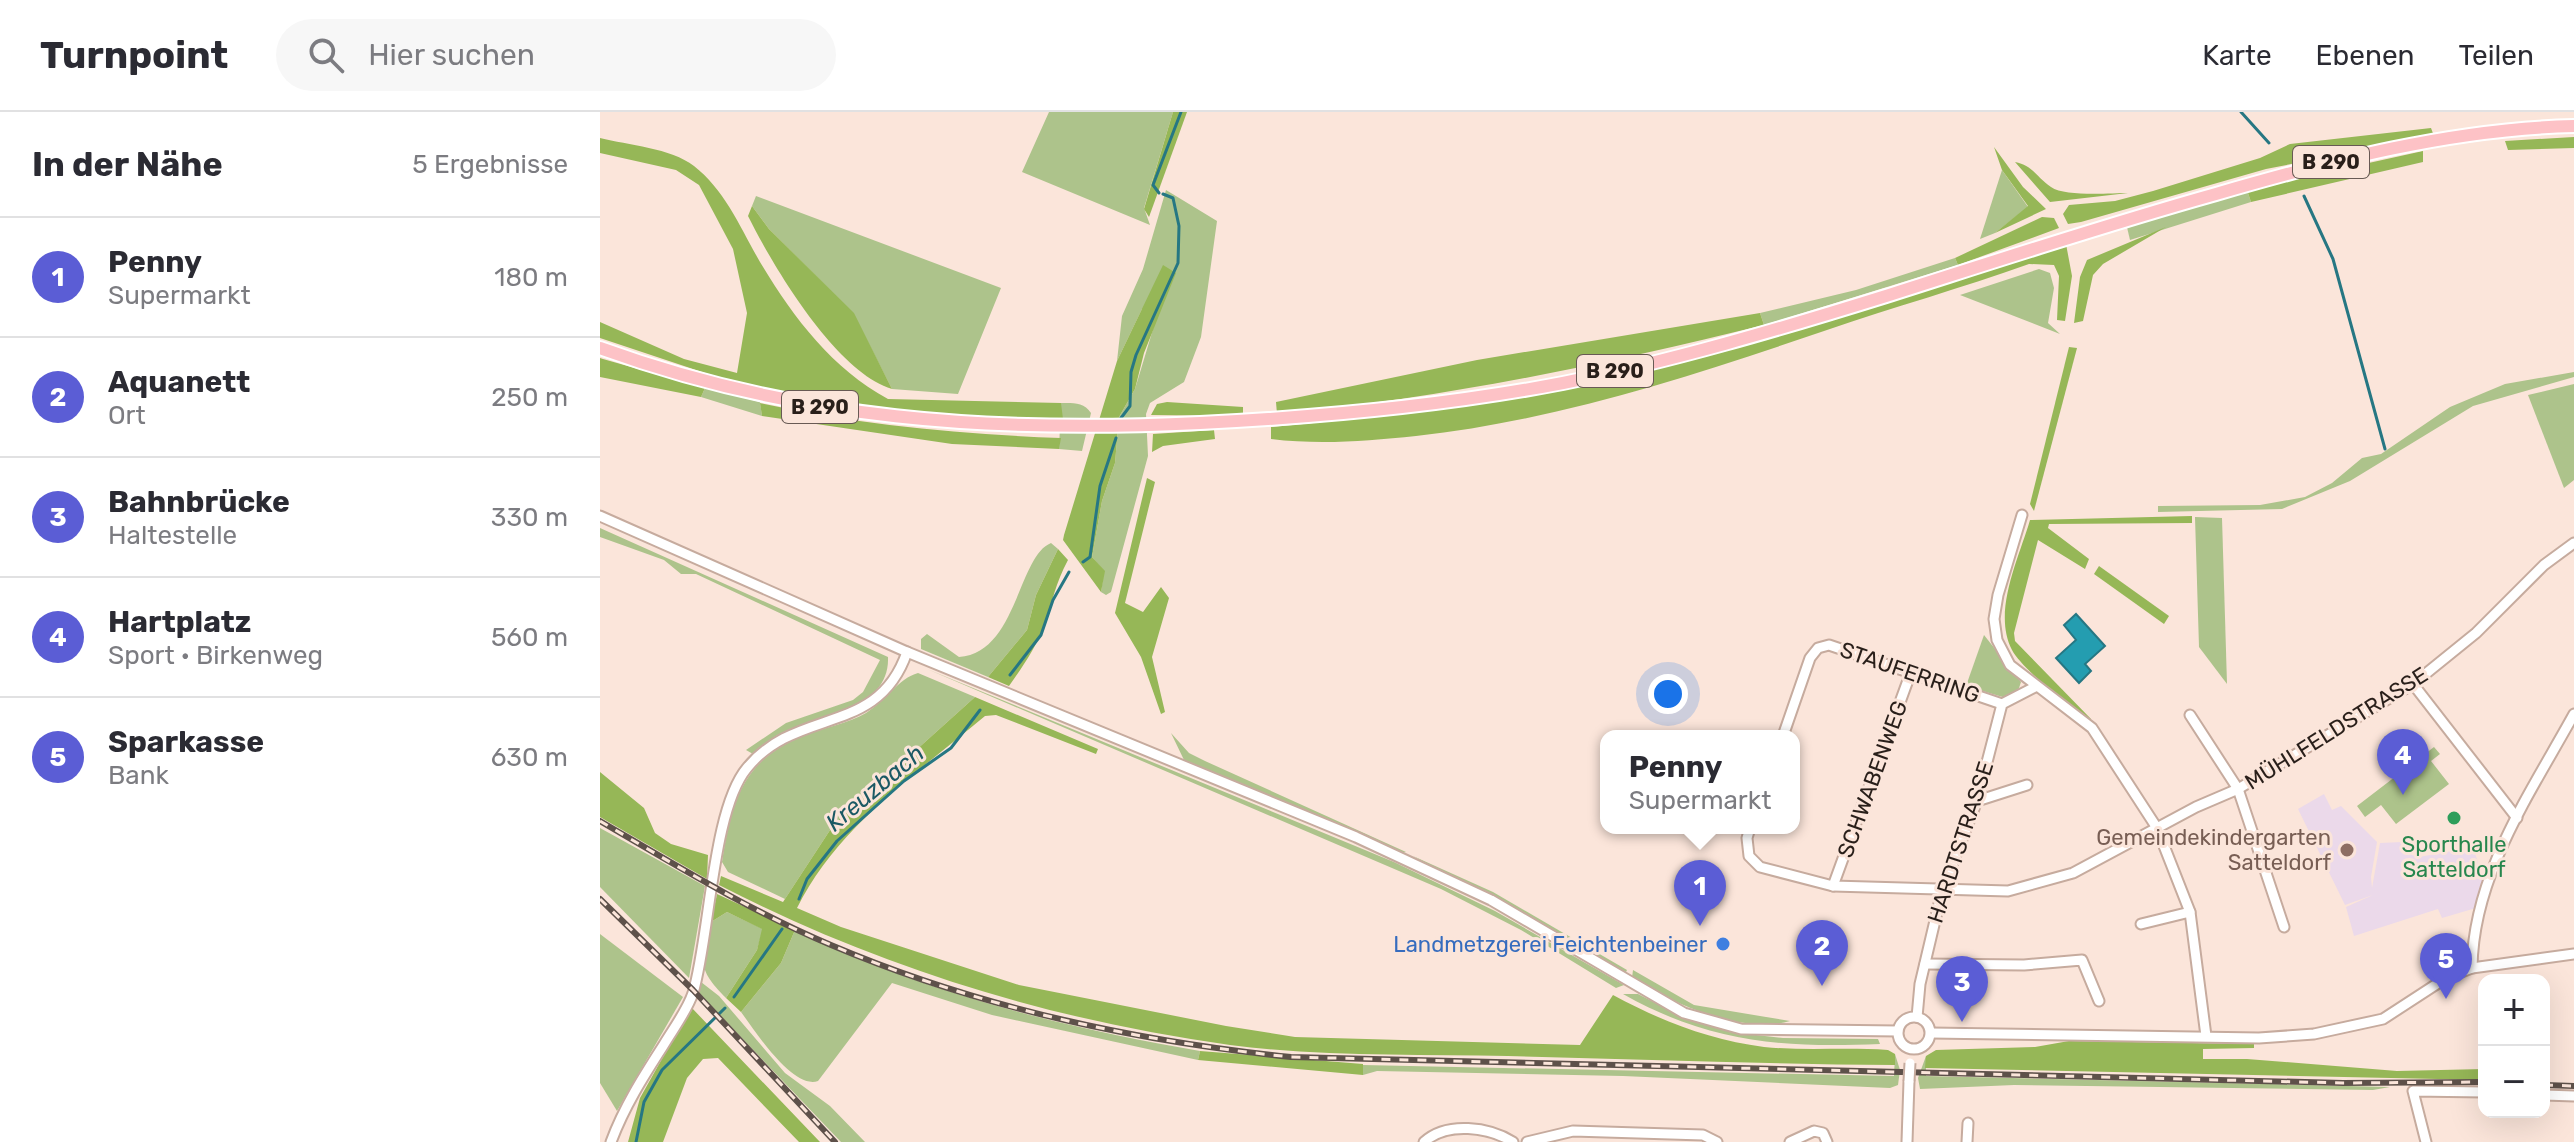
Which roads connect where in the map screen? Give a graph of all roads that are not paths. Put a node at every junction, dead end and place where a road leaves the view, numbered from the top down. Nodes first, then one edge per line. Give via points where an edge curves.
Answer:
1 (2574, 126) edge
2 (600, 348) edge
3 (2022, 515) dead end
4 (600, 516) edge
5 (2574, 543) edge
6 (907, 652) junction
7 (1911, 672) junction
8 (2413, 684) junction
9 (2035, 687) junction
10 (2002, 704) junction
11 (2574, 714) edge
12 (2190, 715) dead end
13 (1785, 730) edge
14 (2027, 785) dead end
15 (2238, 789) junction
16 (1977, 801) junction
17 (2517, 818) junction
18 (2157, 828) junction
19 (1748, 834) edge
20 (1833, 886) junction
21 (1942, 891) junction
22 (2190, 912) junction
23 (2141, 924) dead end
24 (2284, 927) dead end
25 (2574, 954) edge
26 (1925, 964) junction
27 (2472, 968) junction
28 (2099, 1001) dead end
29 (1917, 1017) junction
30 (1898, 1031) junction
31 (1931, 1033) junction
32 (2206, 1036) junction
33 (1912, 1049) junction
34 (2478, 1092) edge
35 (2550, 1095) edge
36 (2574, 1096) edge
37 (1968, 1123) dead end
38 (1699, 1138) edge
39 (2425, 1140) edge
40 (611, 1142) edge
41 (1424, 1142) edge
42 (1513, 1142) edge
43 (1527, 1142) edge
44 (1717, 1142) edge
45 (1790, 1142) edge
46 (1827, 1142) edge
47 (1907, 1142) edge
48 (1967, 1142) edge

1 - 2 main road, B 290 via 2487,133 2372,152 2094,230 1692,354 1430,405 1164,425 1046,428 911,420 822,408 720,385
3 - 9 street via 1994,619 2002,653
4 - 6 street
5 - 8 street, MÜHLFELDSTRASSE
6 - 30 street via 1356,837 1491,900 1664,1004 1708,1020 1769,1030
6 - 40 street via 897,677 873,703 802,728 746,769 727,814 692,996
7 - 10 street, STAUFERRING
7 - 13 street, STAUFERRING via 1840,646 1818,648
7 - 20 street, SCHWABENWEG
8 - 15 street, MÜHLFELDSTRASSE
8 - 17 street
9 - 10 street
9 - 18 street via 2049,691 2092,728
10 - 16 street, HARDTSTRASSE
11 - 17 street
12 - 15 street
14 - 16 street
15 - 18 street, MÜHLFELDSTRASSE
15 - 24 street
16 - 21 street, HARDTSTRASSE
17 - 27 street via 2478,913
18 - 21 street, MÜHLFELDSTRASSE via 2113,854 2043,882 2008,891
18 - 22 street
19 - 20 street via 1749,856 1760,867
20 - 21 street
21 - 26 street, HARDTSTRASSE
22 - 23 street
22 - 32 street
25 - 27 street
26 - 28 street via 2082,960
26 - 29 street, HARDTSTRASSE
27 - 32 street via 2446,978 2383,1019 2364,1024 2290,1037
29 - 30 street via 1906,1019
29 - 31 street
30 - 33 street via 1900,1041
31 - 32 street
31 - 33 street via 1923,1046
33 - 47 street, bridge
34 - 39 street via 2413,1091
35 - 36 street
37 - 48 street
38 - 43 street via 1573,1131
38 - 44 street
41 - 42 street via 1432,1134 1461,1129 1496,1132
45 - 46 street via 1814,1131 1823,1133

